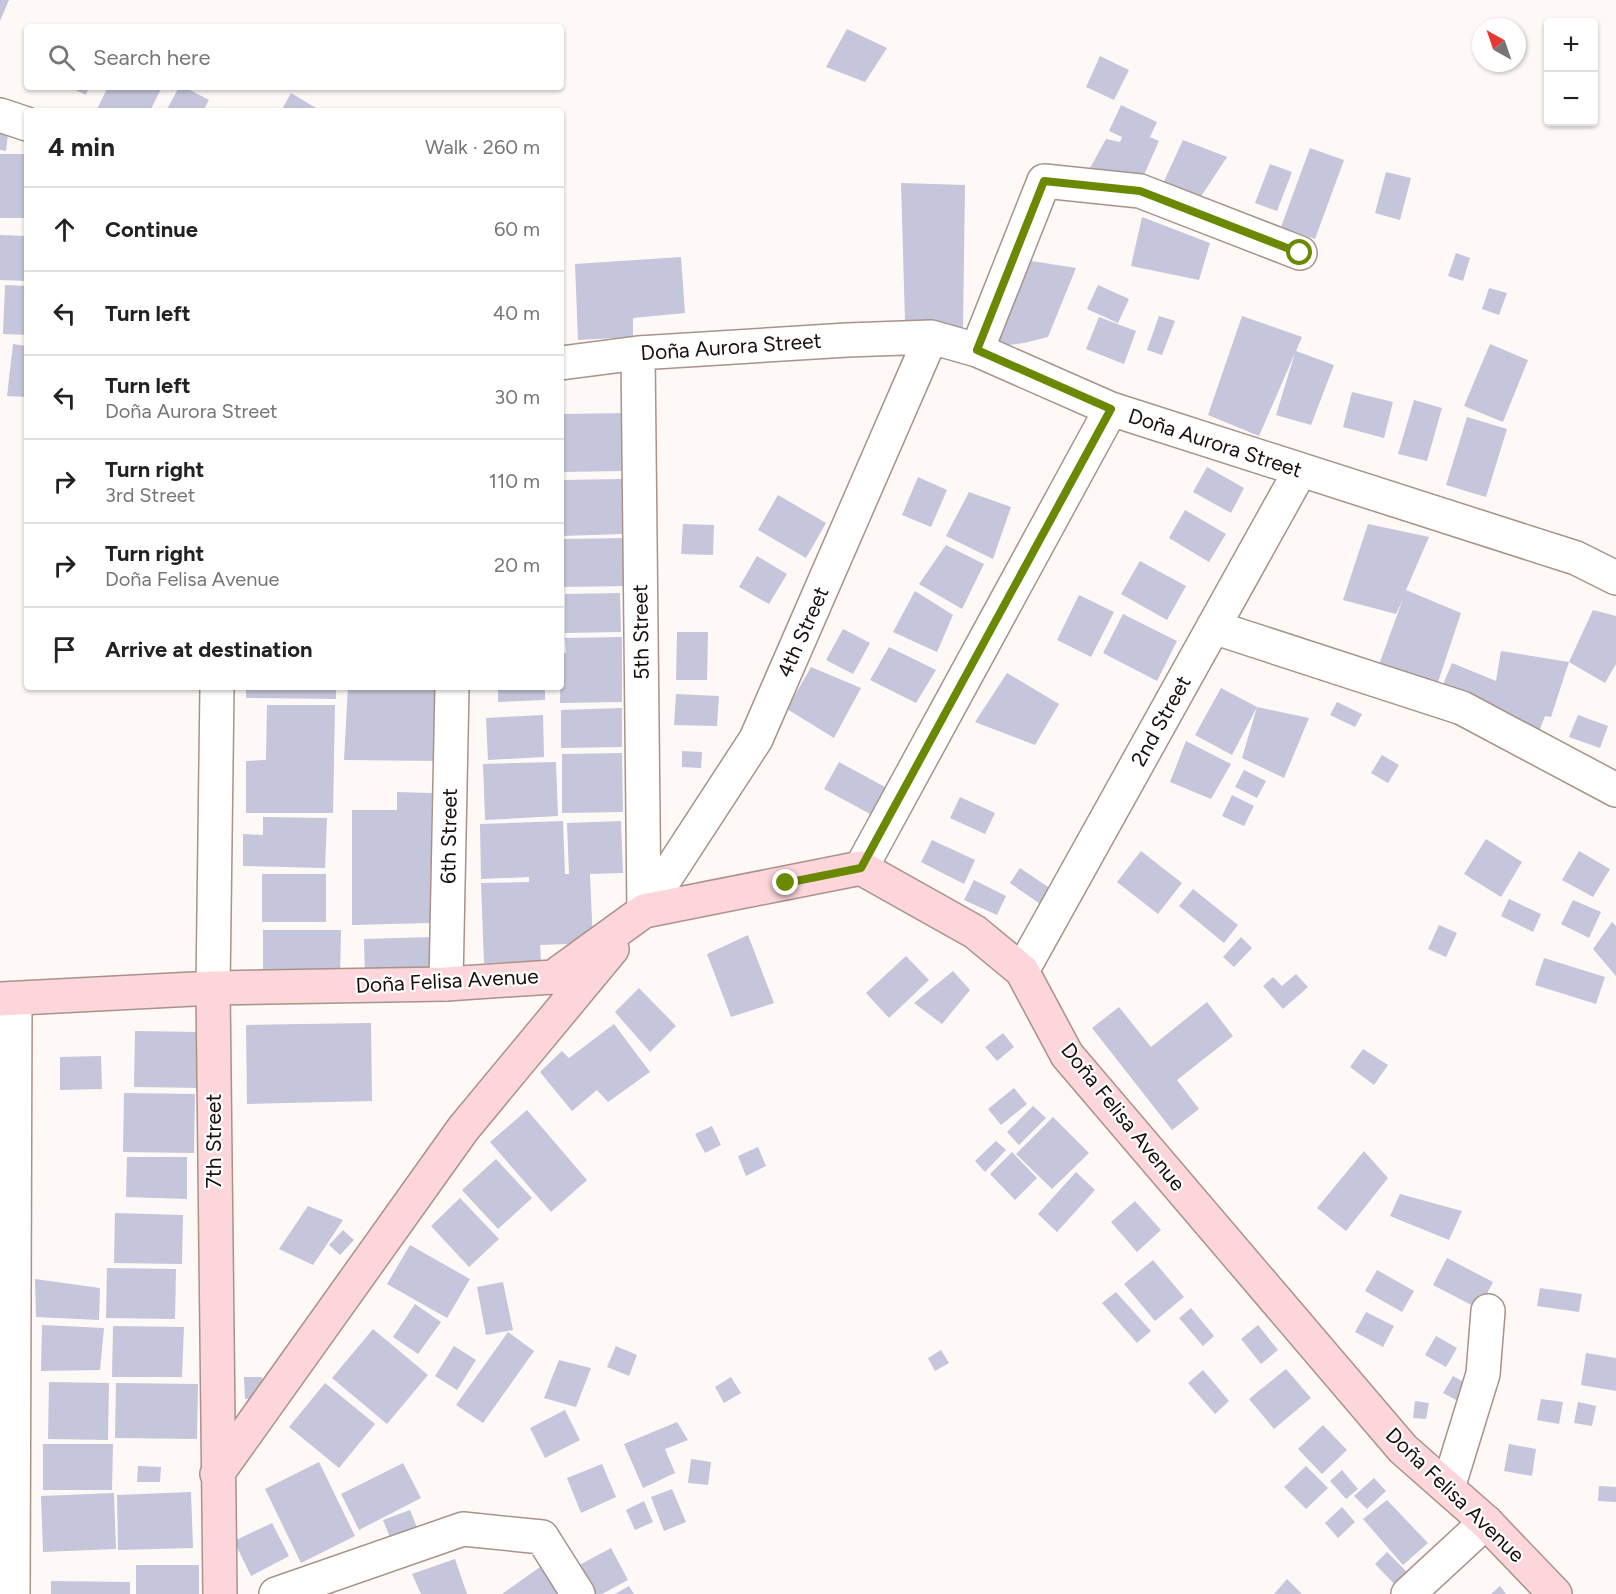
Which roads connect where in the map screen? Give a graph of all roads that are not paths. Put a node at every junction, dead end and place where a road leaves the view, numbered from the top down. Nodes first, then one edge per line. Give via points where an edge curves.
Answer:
1 (0, 115) edge
2 (24, 123) edge
3 (1300, 253) dead end
4 (932, 337) junction
5 (977, 350) junction
6 (638, 353) junction
7 (564, 363) edge
8 (1111, 409) junction
9 (1300, 471) junction
10 (1616, 578) edge
11 (1213, 627) junction
12 (217, 690) edge
13 (453, 690) edge
14 (1616, 790) edge
15 (861, 868) junction
16 (644, 911) junction
17 (1022, 971) junction
18 (446, 984) junction
19 (213, 988) junction
20 (7, 999) edge
21 (1488, 1311) dead end
22 (217, 1474) junction
23 (1448, 1488) junction
24 (1486, 1522) junction
25 (13, 1594) edge
26 (220, 1594) edge
27 (276, 1594) edge
28 (578, 1594) edge
29 (1408, 1594) edge
30 (1556, 1594) edge

1 - 2 street
3 - 5 street via 1140,191 1044,181
4 - 5 street, Doña Aurora Street
4 - 6 street, Doña Aurora Street
4 - 16 street, 4th Street via 756,739
5 - 8 street, Doña Aurora Street
6 - 7 street, Doña Aurora Street
6 - 16 street, 5th Street
8 - 9 street, Doña Aurora Street
8 - 15 street
9 - 10 street, Doña Aurora Street via 1576,558
9 - 11 street, 2nd Street
11 - 14 street via 1462,708
11 - 17 street, 2nd Street
12 - 19 street, 7th Street
13 - 18 street, 6th Street
15 - 16 street, Doña Felisa Avenue
15 - 17 street, Doña Felisa Avenue via 975,932
16 - 18 street, Doña Felisa Avenue via 553,977
16 - 22 street via 463,1129
17 - 23 street, Doña Felisa Avenue via 1067,1055 1403,1449
18 - 19 street, Doña Felisa Avenue
19 - 20 street, Doña Felisa Avenue
19 - 22 street, 7th Street
20 - 25 street
21 - 23 street via 1483,1374
22 - 26 street, 7th Street
23 - 24 street, Doña Felisa Avenue
24 - 29 street
24 - 30 street, Doña Felisa Avenue
27 - 28 street via 463,1529 542,1537

